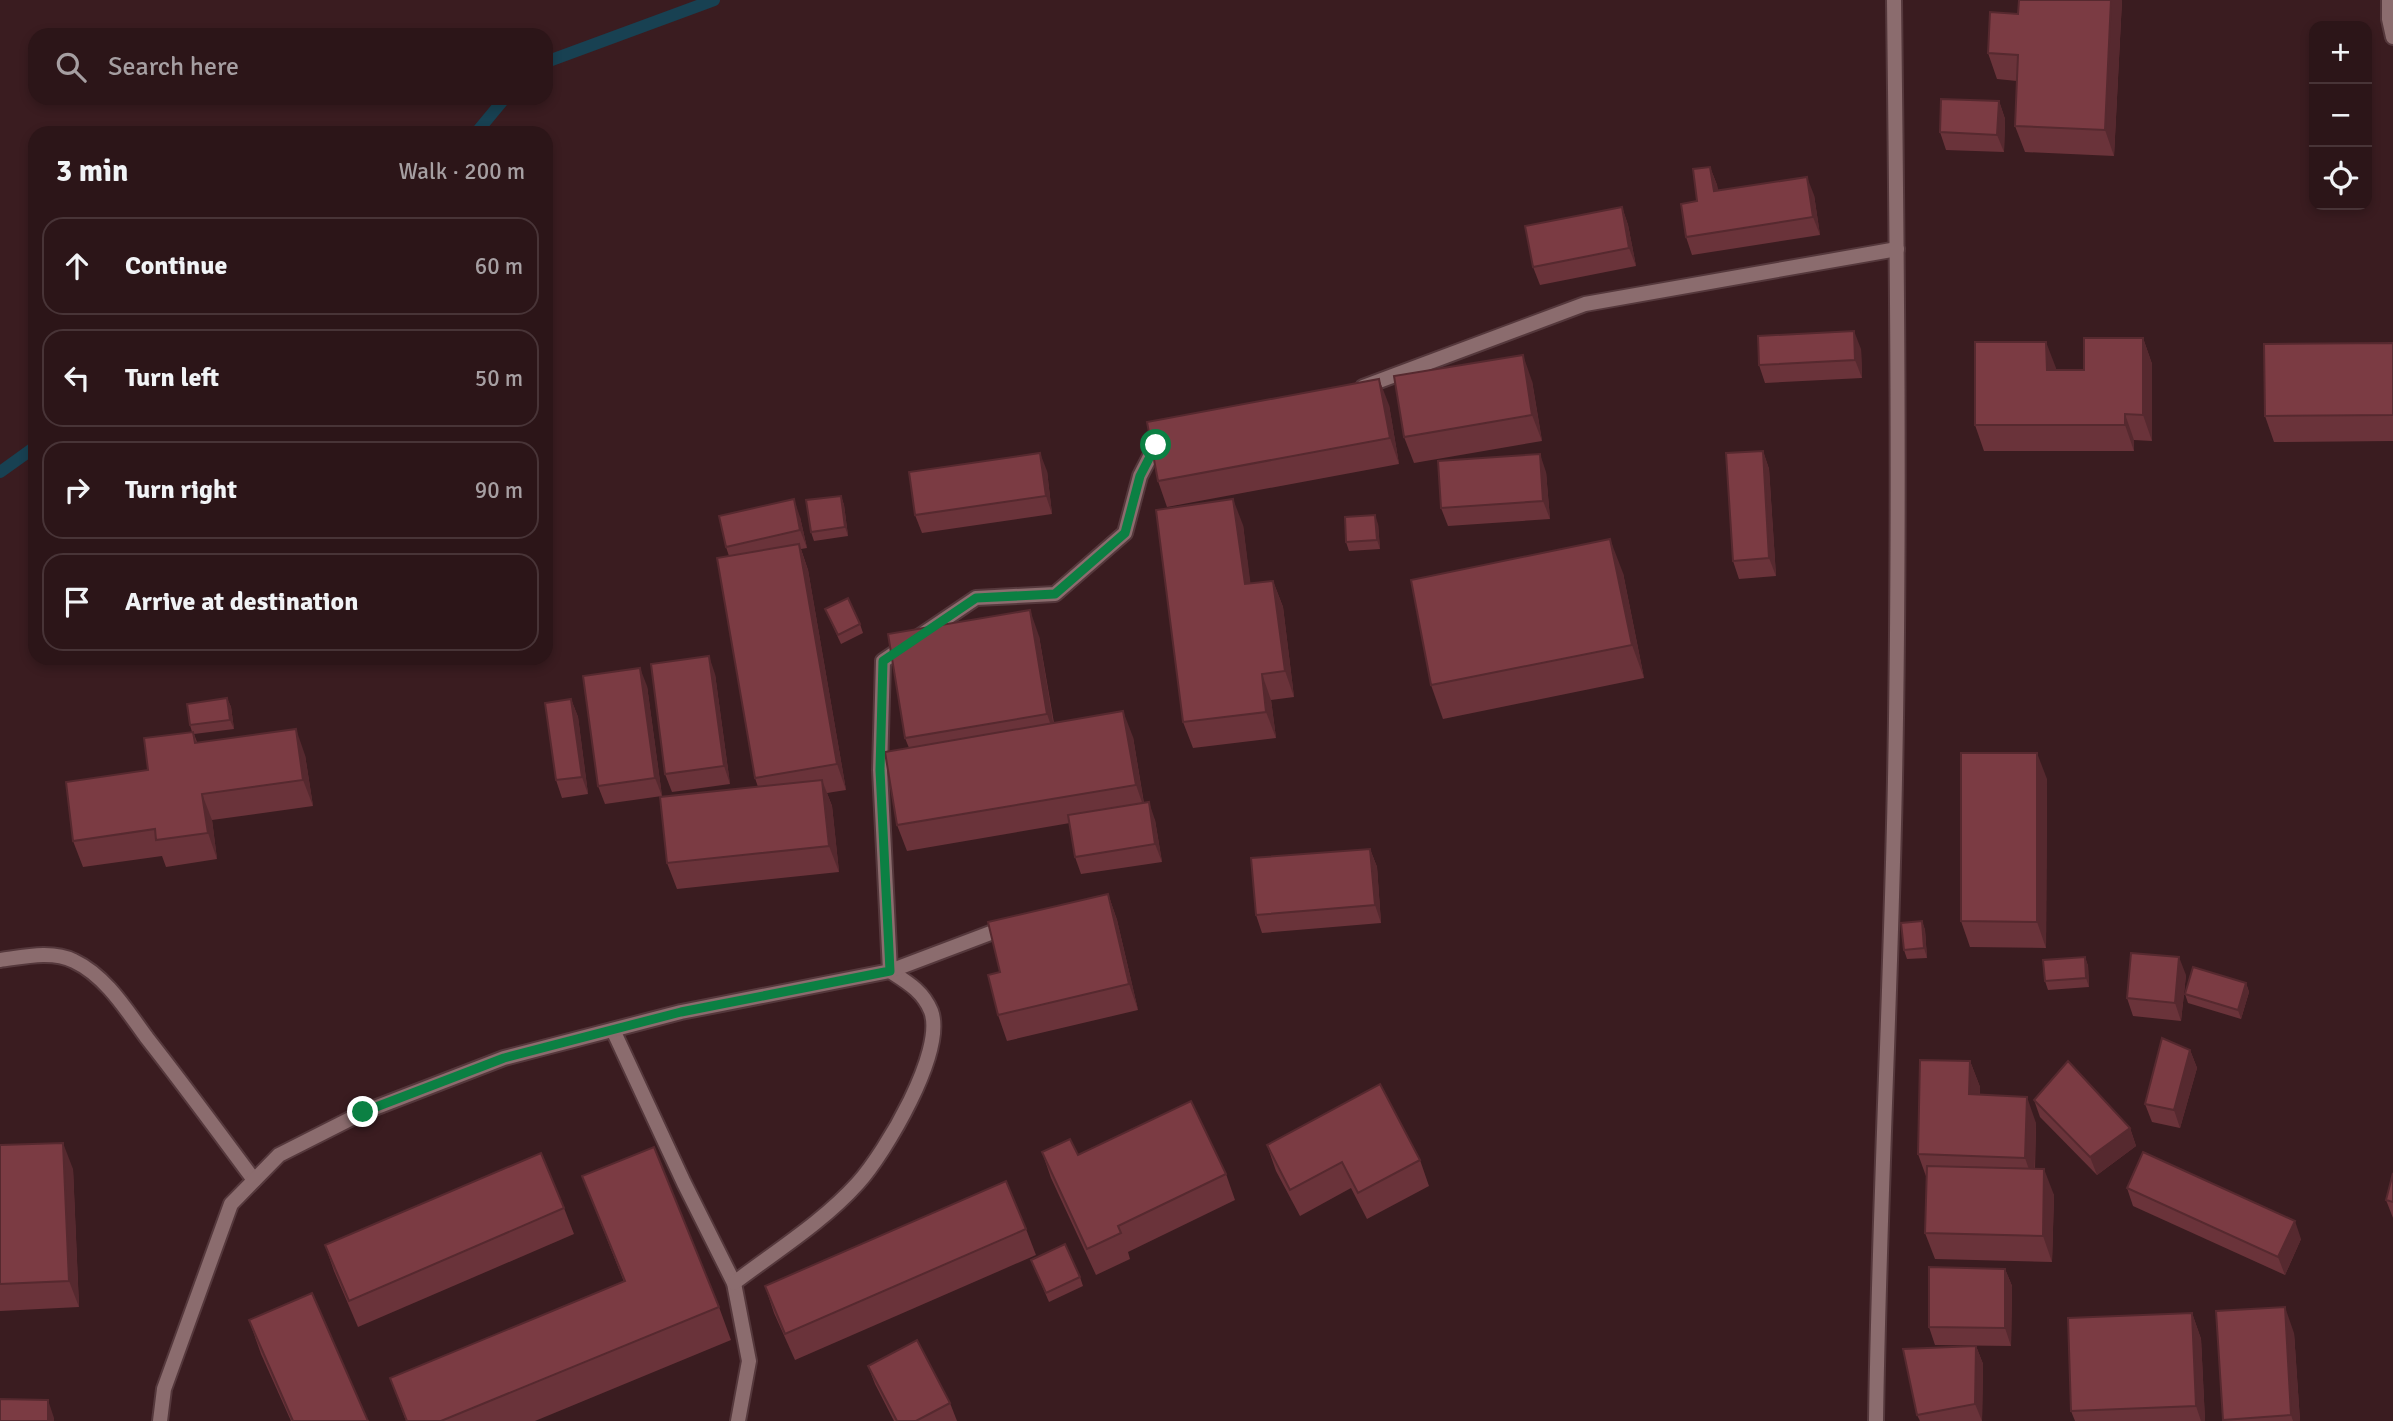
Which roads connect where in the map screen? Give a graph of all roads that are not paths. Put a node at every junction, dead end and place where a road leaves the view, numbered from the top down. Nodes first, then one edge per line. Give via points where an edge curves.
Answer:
1 (1894, 0) edge
2 (2389, 0) edge
3 (2393, 37) edge
4 (1896, 250) junction
5 (1349, 392) edge
6 (1181, 437) edge
7 (1027, 919) edge
8 (0, 960) edge
9 (890, 971) junction
10 (612, 1030) junction
11 (254, 1180) junction
12 (734, 1283) junction
13 (160, 1421) edge
14 (738, 1421) edge
15 (1876, 1421) edge

1 - 4 street
2 - 3 street
4 - 5 street via 1585,304
4 - 15 street via 1895,779
6 - 9 street via 1156,445 1140,476 1125,533 1055,594 976,598 883,661 880,770
7 - 9 street
8 - 11 street via 62,957 96,975
9 - 10 street
9 - 12 street via 917,988 931,1013 931,1045 914,1093 879,1157 858,1184
10 - 11 street via 504,1058 363,1112 279,1155
10 - 12 street
11 - 13 street via 232,1204 164,1389
12 - 14 street via 749,1361

